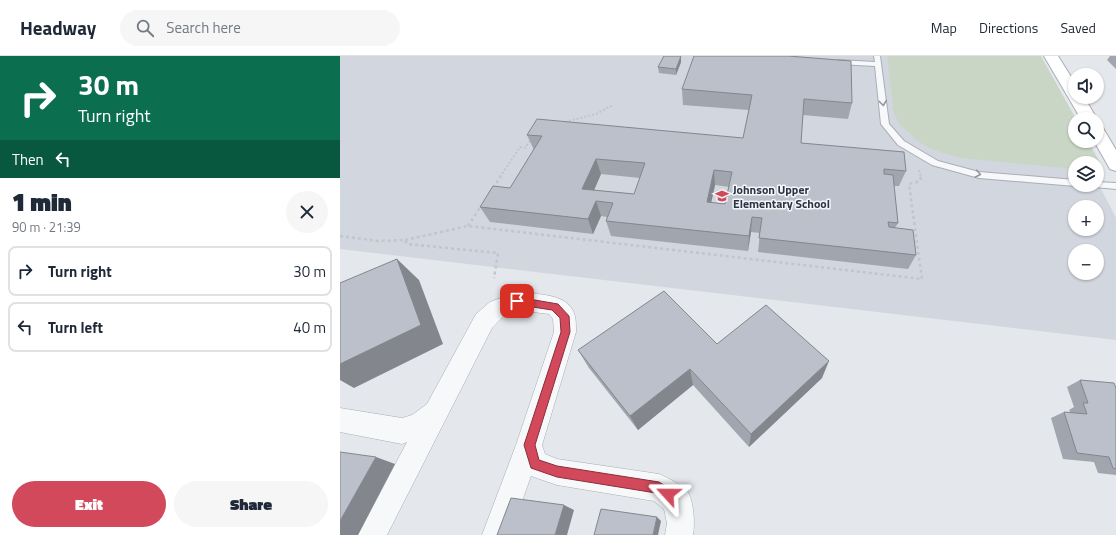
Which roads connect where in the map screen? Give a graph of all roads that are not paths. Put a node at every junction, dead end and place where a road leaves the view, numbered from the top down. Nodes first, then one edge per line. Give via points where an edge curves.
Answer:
1 (1051, 56) edge
2 (878, 60) edge
3 (832, 62) edge
4 (1068, 84) edge
5 (1104, 144) edge
6 (1116, 165) edge
7 (1068, 182) edge
8 (1104, 185) edge
9 (1116, 186) edge
10 (436, 413) junction
11 (340, 420) edge
12 (529, 445) junction
13 (372, 535) edge
14 (496, 535) edge
15 (679, 535) edge

1 - 4 street
2 - 3 lane
2 -> 7 lane via 885,124 901,143 935,163 979,175
5 - 6 street
8 - 9 lane
10 - 11 street via 418,426 402,431
10 - 12 street via 484,321 498,308 517,301 555,306 564,316 565,332
10 - 13 street
12 - 14 street
12 - 15 street via 535,464 557,472 659,488 677,501 681,523

